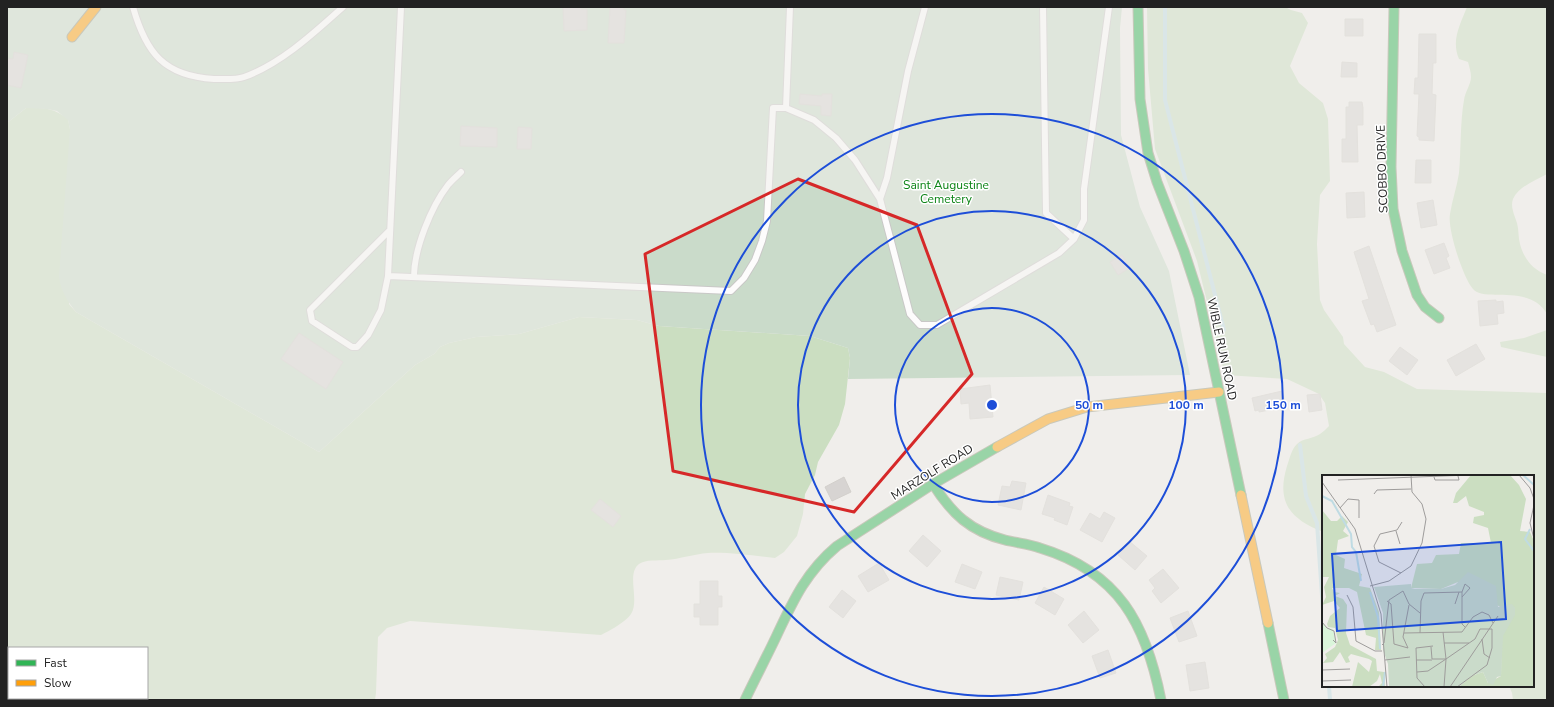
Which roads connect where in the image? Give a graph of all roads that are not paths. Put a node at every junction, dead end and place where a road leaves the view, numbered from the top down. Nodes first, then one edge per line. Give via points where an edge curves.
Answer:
1 (96, 7) edge
2 (133, 7) edge
3 (343, 7) edge
4 (401, 7) edge
5 (790, 7) edge
6 (925, 7) edge
7 (1043, 7) edge
8 (1109, 7) edge
9 (1138, 7) edge
10 (1394, 7) edge
11 (72, 37) dead end
12 (786, 108) junction
13 (461, 172) dead end
14 (880, 199) junction
15 (390, 230) junction
16 (1074, 239) junction
17 (388, 276) junction
18 (414, 277) junction
19 (1440, 318) dead end
20 (1220, 392) junction
21 (933, 484) junction
22 (745, 700) edge
23 (1161, 700) edge
24 (1284, 700) edge

1 - 11 street
2 - 3 lane via 150,49 169,68 196,78 219,79 243,78 265,68 305,41
4 - 15 lane
5 - 12 lane
6 - 14 lane via 908,71 887,178
7 - 16 lane via 1046,213
8 - 16 lane via 1084,189 1084,220
9 - 20 street, WIBLE RUN ROAD via 1139,86 1148,153 1154,177 1189,264 1199,297
10 - 19 street, SCOBBO DRIVE via 1391,168 1393,209 1402,251 1417,295 1425,307
12 - 14 lane via 814,120 836,138 855,160
12 - 18 lane via 773,108 767,221 762,241 755,260 744,278 731,291
13 - 18 lane via 448,185 428,221 414,263
14 - 16 lane via 910,314 920,325 937,325 1059,253
15 - 17 lane
15 - 17 lane via 310,310 312,321 352,347 358,347 368,335 381,310
17 - 18 lane
20 - 21 street, MARZOLF ROAD via 1087,407 1064,413 1035,426
20 - 24 street, WIBLE RUN ROAD
21 - 22 street, MARZOLF ROAD via 824,555 811,570 796,596
21 - 23 street via 953,513 973,528 988,535 1029,544 1070,559 1090,571 1122,598 1145,638 1158,678

